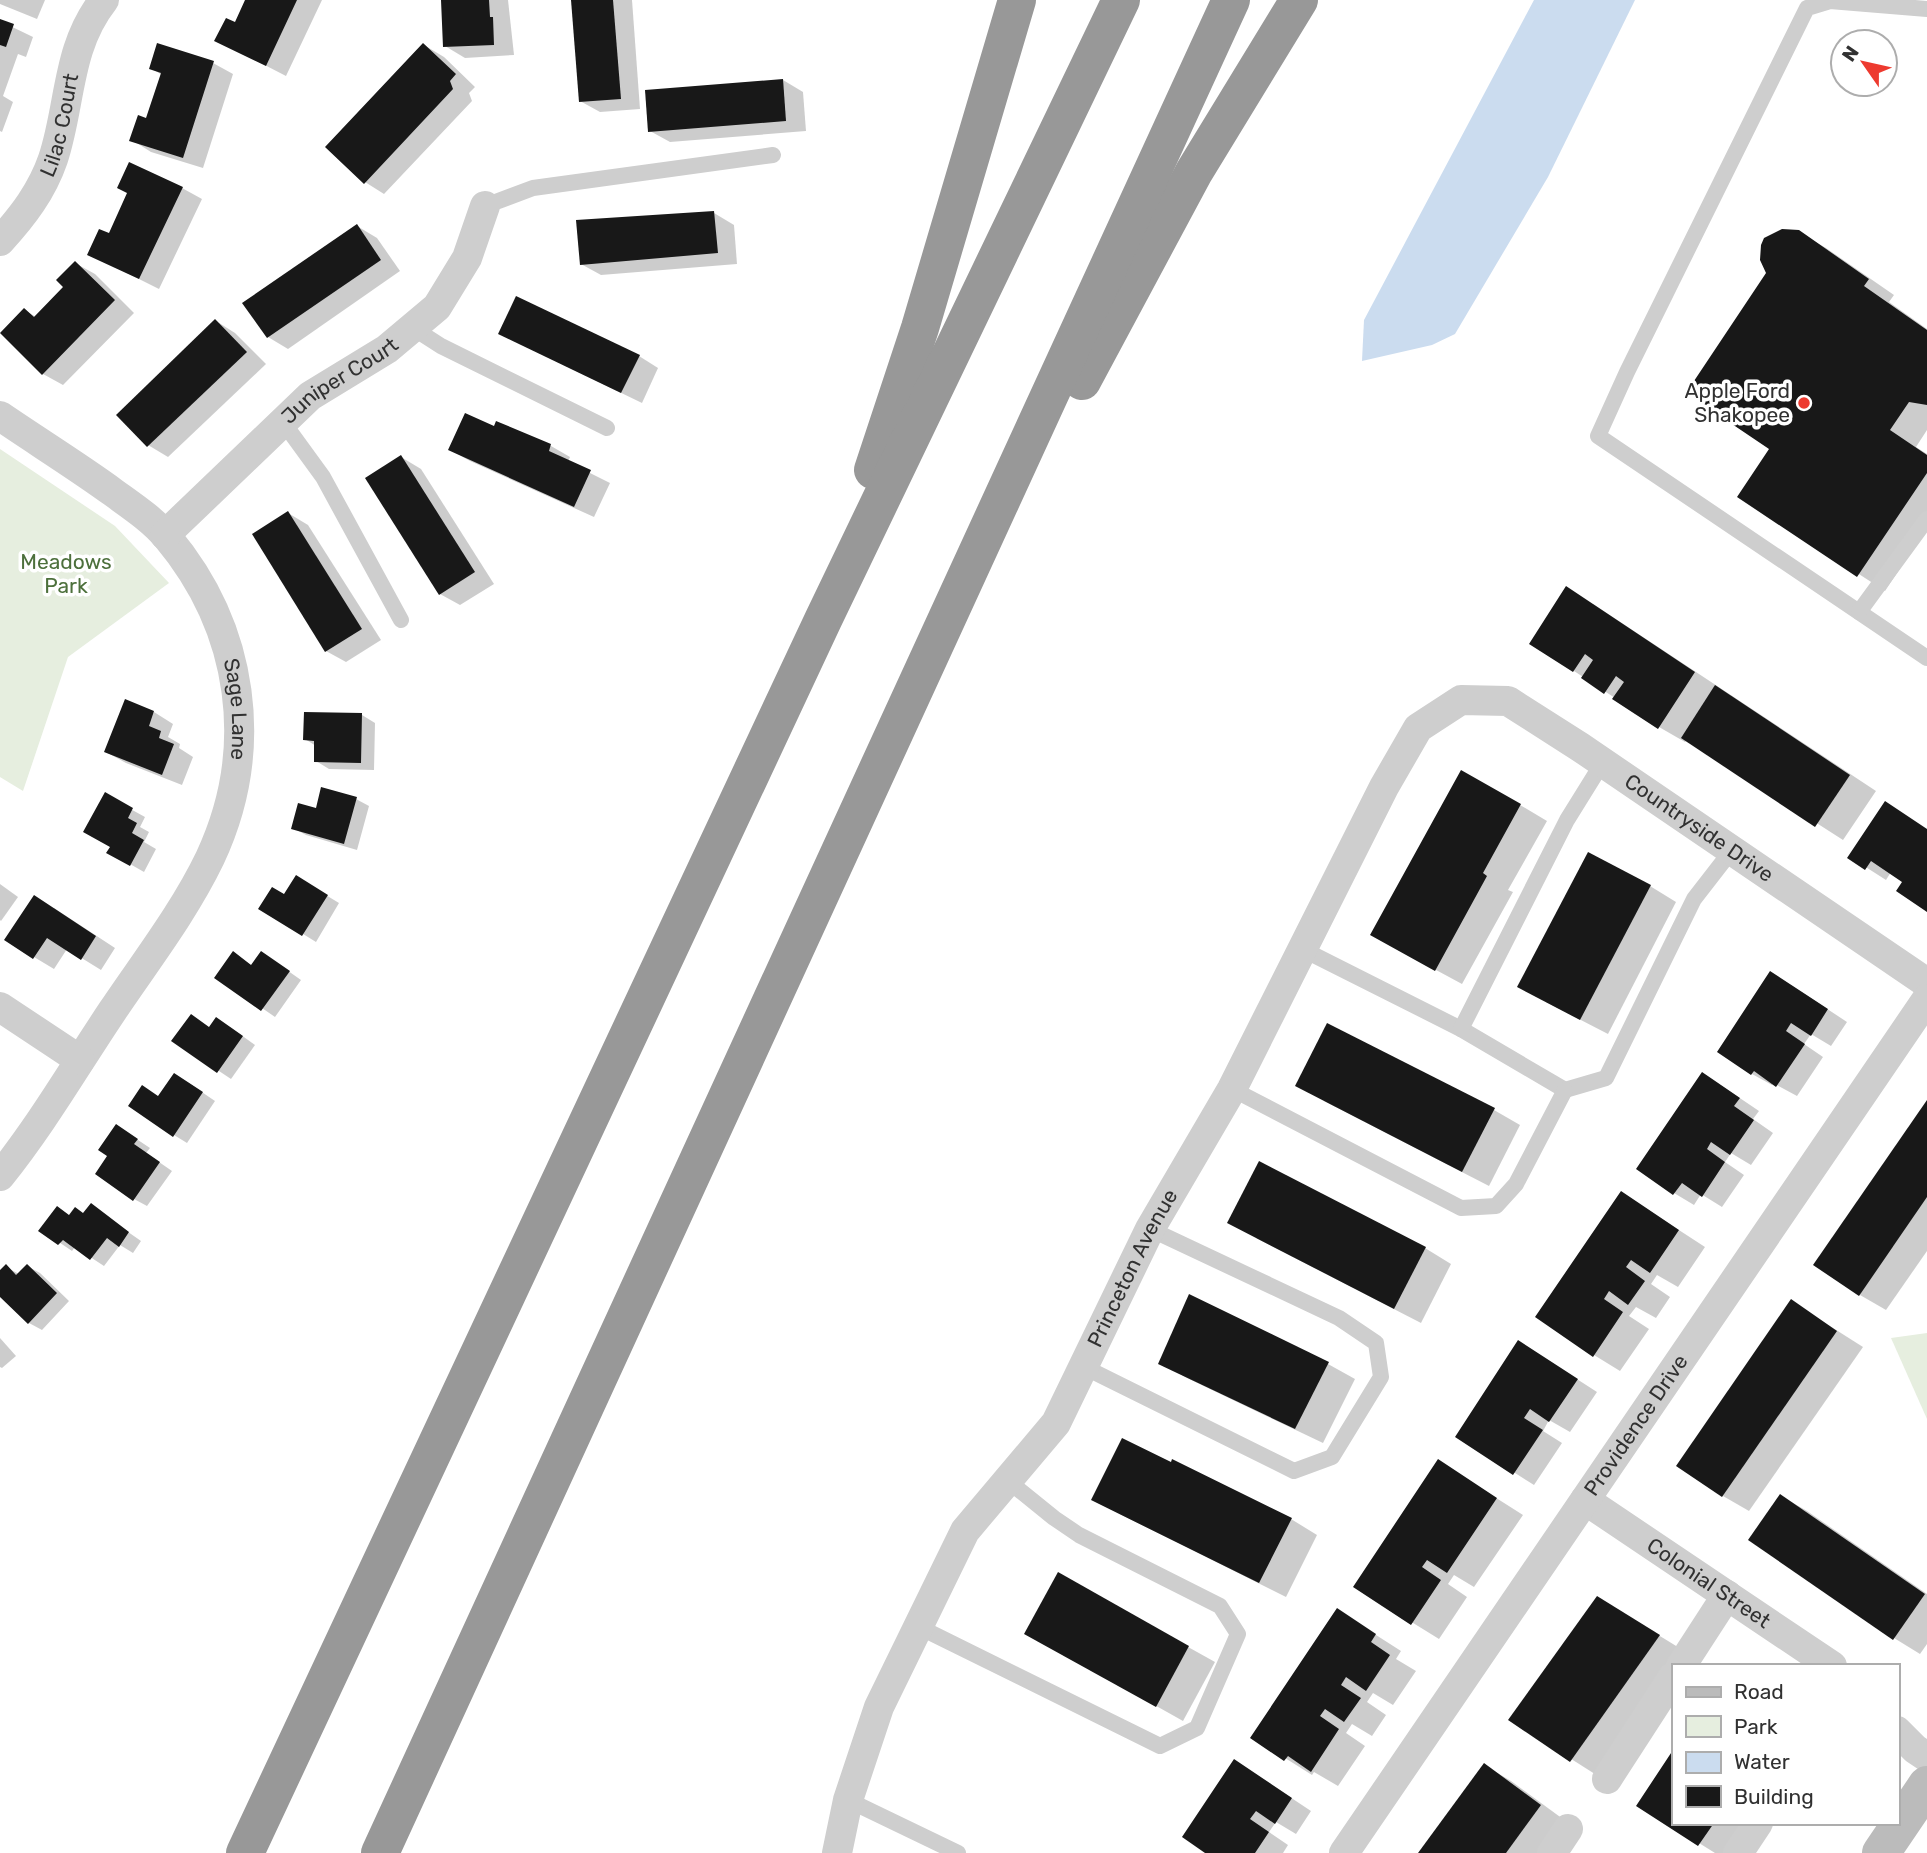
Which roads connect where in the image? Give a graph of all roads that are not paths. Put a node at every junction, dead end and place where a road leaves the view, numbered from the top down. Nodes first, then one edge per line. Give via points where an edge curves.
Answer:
1 (104, 0) edge
2 (1017, 0) edge
3 (1121, 0) edge
4 (1231, 0) edge
5 (1300, 0) edge
6 (1927, 9) edge
7 (773, 155) dead end
8 (485, 206) joint
9 (0, 240) edge
10 (413, 328) junction
11 (0, 416) edge
12 (283, 422) junction
13 (607, 428) dead end
14 (1927, 519) edge
15 (165, 535) junction
16 (1859, 612) junction
17 (401, 620) dead end
18 (823, 620) junction
19 (1927, 658) edge
20 (1461, 700) joint
21 (895, 731) junction
22 (1603, 762) junction
23 (1732, 850) junction
24 (1302, 949) junction
25 (1927, 983) edge
26 (1927, 999) edge
27 (0, 1007) edge
28 (1461, 1029) junction
29 (80, 1059) junction
30 (1231, 1089) junction
31 (1565, 1090) junction
32 (0, 1176) edge
33 (1150, 1229) junction
34 (1084, 1367) junction
35 (1007, 1480) junction
36 (1585, 1500) junction
37 (1727, 1595) junction
38 (919, 1627) junction
39 (1682, 1664) edge
40 (1829, 1664) edge
41 (1672, 1679) edge
42 (1899, 1733) edge
43 (1927, 1757) edge
44 (1607, 1779) dead end
45 (1927, 1785) edge
46 (848, 1800) junction
47 (1757, 1825) edge
48 (245, 1853) edge
49 (380, 1853) edge
50 (837, 1853) edge
51 (958, 1853) edge
52 (1344, 1853) edge
53 (1738, 1853) edge
54 (1881, 1853) edge

1 - 9 street, Lilac Court via 80,42 53,159 40,190
2 - 18 highway via 920,328
3 - 18 highway
4 - 21 highway
5 - 21 highway via 1194,172
6 - 16 lane via 1830,1 1807,8 1598,436
7 - 8 lane via 534,188
8 - 10 street, Juniper Court via 467,258 437,307
10 - 12 street, Juniper Court via 310,397
10 - 13 lane
11 - 15 street, Sage Lane via 133,506
12 - 15 street, Juniper Court
12 - 17 lane via 323,477
14 - 16 lane
15 - 29 street, Sage Lane via 194,573 228,647 241,737 235,784 209,859 186,901
16 - 19 lane
18 - 48 highway
20 - 22 street, Countryside Drive via 1508,701
20 - 24 street, Princeton Avenue via 1418,728
21 - 49 highway
22 - 23 street, Countryside Drive
22 - 28 lane via 1567,820
23 - 25 street, Countryside Drive
23 - 31 lane via 1693,899 1606,1078
24 - 28 lane
24 - 30 street, Princeton Avenue
26 - 36 street, Providence Drive
27 - 29 street
28 - 31 lane
29 - 32 street, Sage Lane
30 - 31 lane via 1461,1208 1496,1206 1516,1184
30 - 33 street, Princeton Avenue
33 - 34 street, Princeton Avenue
33 - 34 lane via 1339,1318 1376,1343 1381,1377 1332,1457 1294,1471
34 - 35 street, Princeton Avenue via 1056,1423
35 - 38 street, Princeton Avenue via 965,1531
35 - 38 lane via 1079,1535 1220,1606 1238,1634 1197,1728 1160,1746
36 - 37 street, Colonial Street
36 - 52 street, Providence Drive
37 - 39 street
37 - 40 street, Colonial Street
38 - 46 street, Princeton Avenue via 879,1707
41 - 44 street
42 - 43 street
45 - 54 street
46 - 50 street, Princeton Avenue
46 - 51 lane
47 - 53 street

